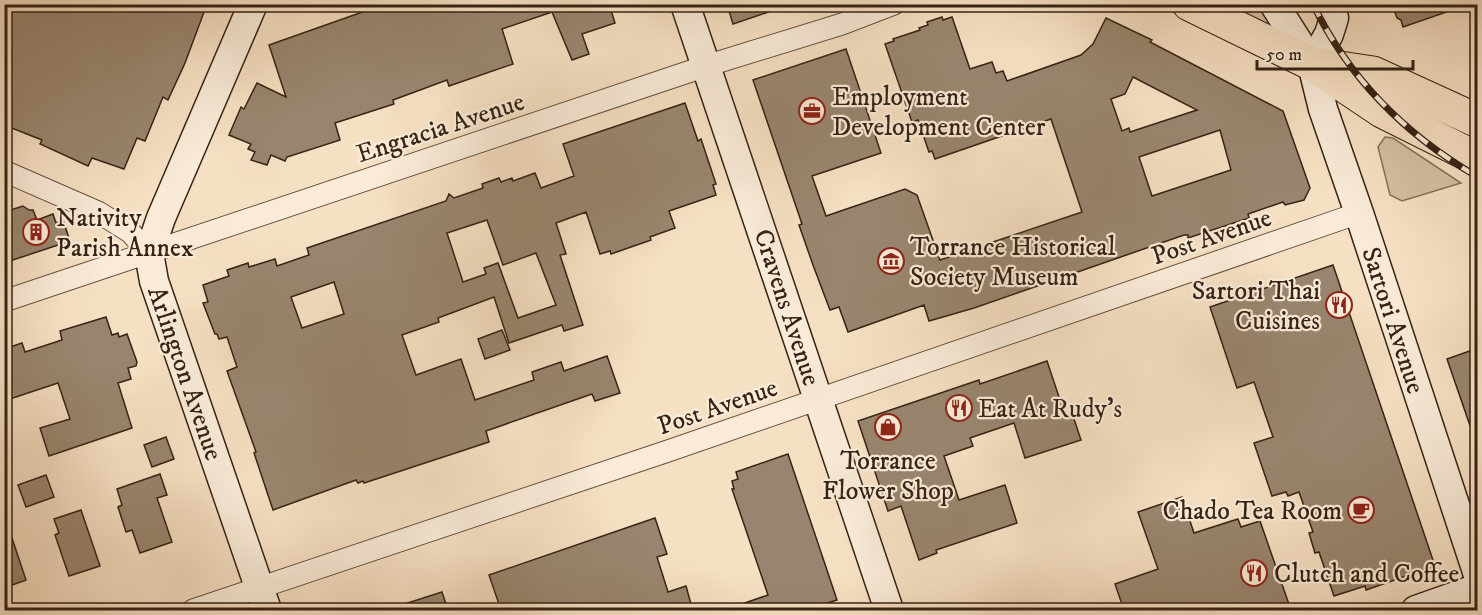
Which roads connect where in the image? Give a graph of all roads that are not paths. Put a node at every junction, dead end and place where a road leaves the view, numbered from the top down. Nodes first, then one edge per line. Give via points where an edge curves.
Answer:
1 (253, 4) edge
2 (686, 4) edge
3 (894, 4) edge
4 (1190, 4) edge
5 (1274, 4) edge
6 (1330, 4) edge
7 (1312, 64) junction
8 (706, 66) junction
9 (1478, 121) edge
10 (1478, 159) edge
11 (4, 171) edge
12 (1359, 213) junction
13 (148, 252) junction
14 (4, 301) edge
15 (818, 400) junction
16 (1478, 575) edge
17 (1478, 588) edge
18 (264, 599) edge
19 (194, 610) edge
20 (889, 610) edge
21 (1416, 610) edge

1 - 13 street, Arlington Avenue
2 - 8 street, Cravens Avenue
3 - 8 street, Engracia Avenue
4 - 7 main road
5 - 7 street, Sartori Avenue
6 - 7 street via 1334,18
7 - 9 main road via 1373,73
7 - 10 main road via 1382,111
7 - 12 street, Sartori Avenue via 1323,109
8 - 13 street, Engracia Avenue
8 - 15 street, Cravens Avenue
11 - 13 street via 98,212 130,232
12 - 15 street, Post Avenue
12 - 16 street, Sartori Avenue
13 - 14 street, Engracia Avenue
13 - 18 street, Arlington Avenue via 154,281
15 - 18 street, Post Avenue
15 - 20 street, Cravens Avenue
17 - 21 street
18 - 19 street, Post Avenue

